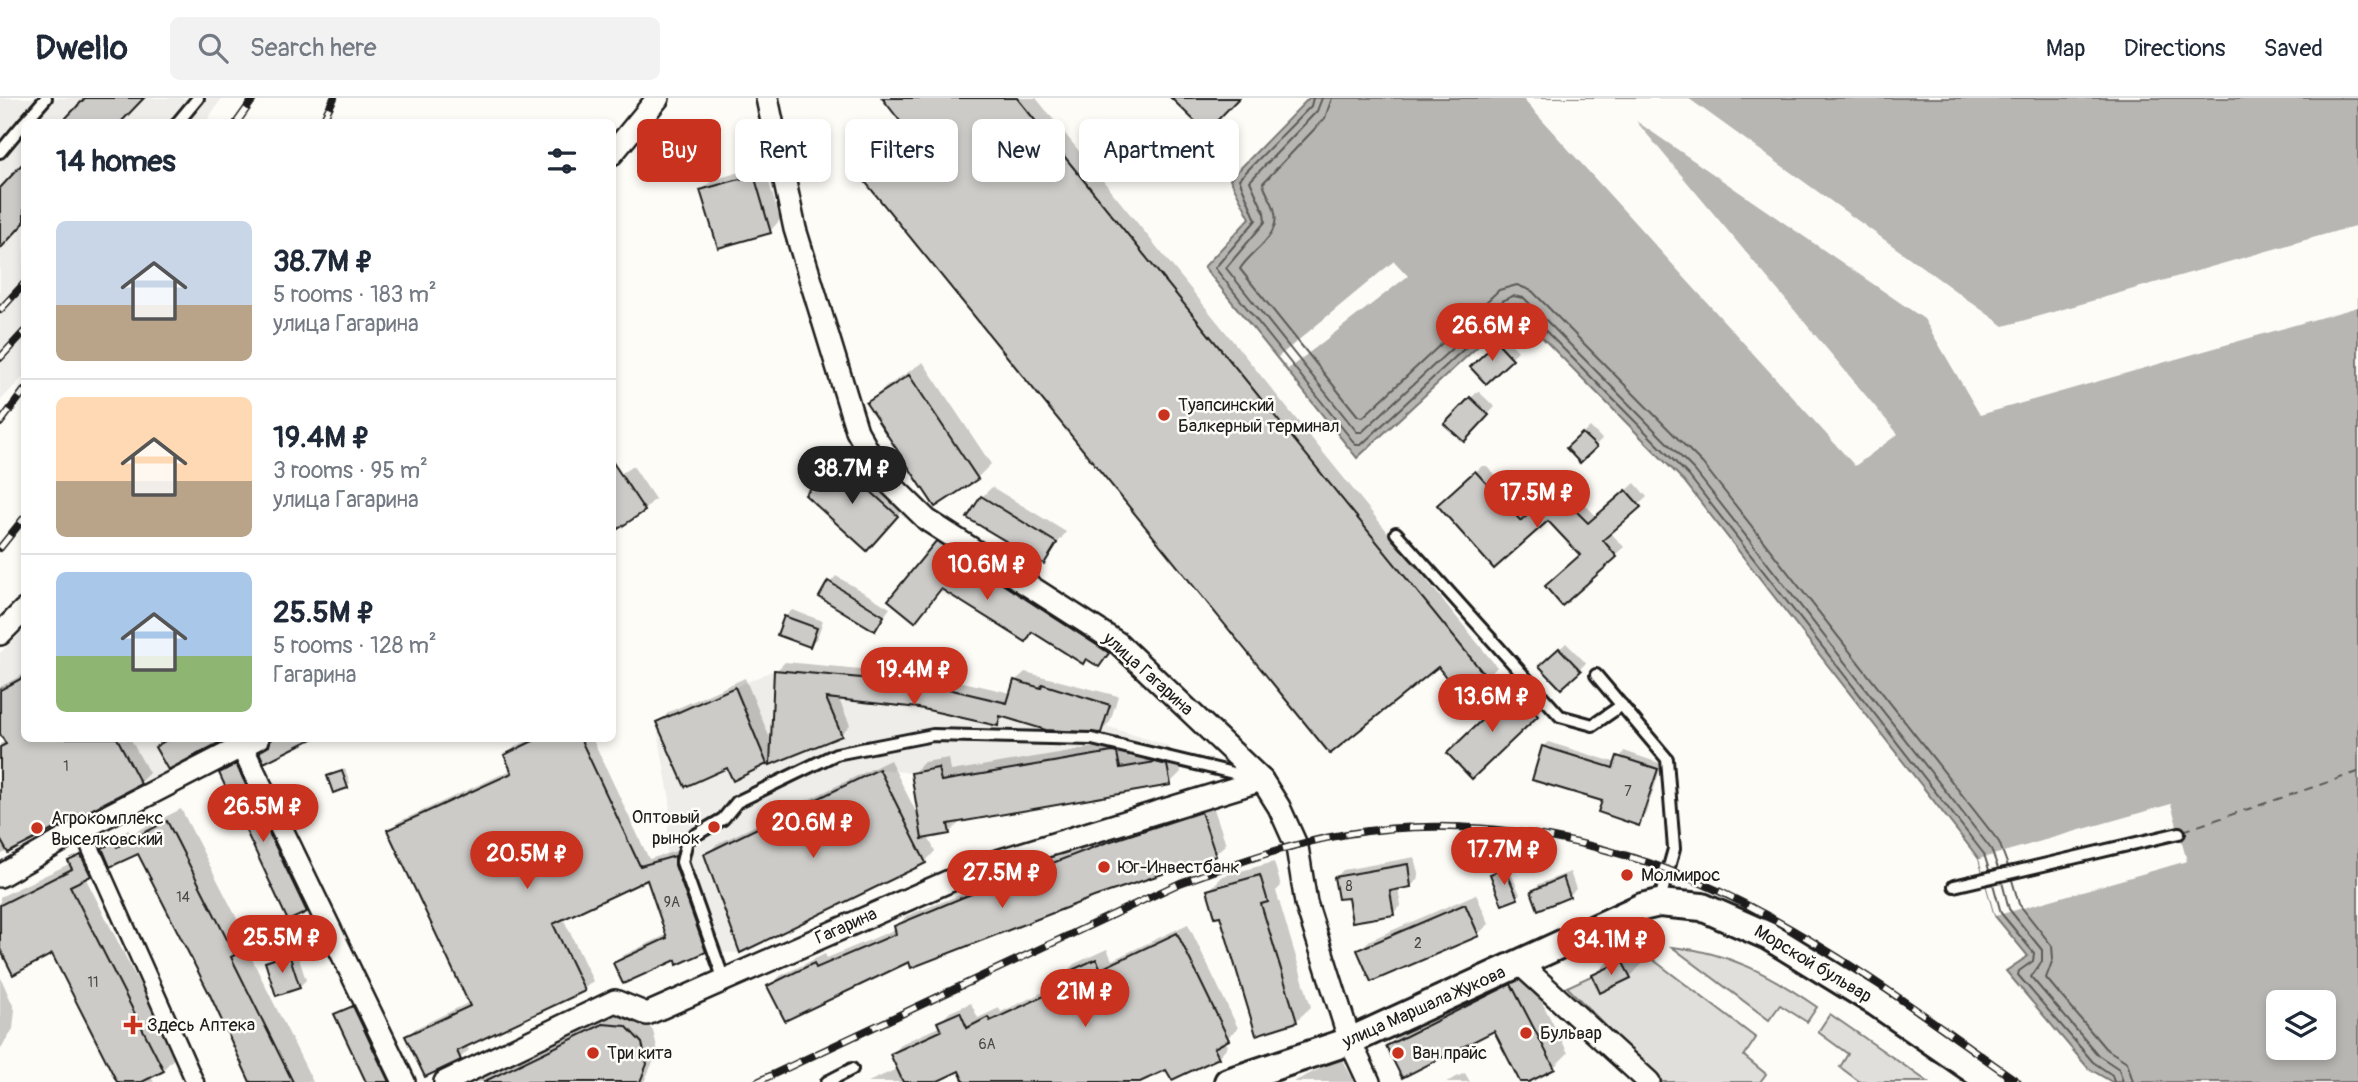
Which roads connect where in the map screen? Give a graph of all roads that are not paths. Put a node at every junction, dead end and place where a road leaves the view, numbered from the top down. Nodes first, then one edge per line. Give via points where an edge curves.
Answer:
1 (46, 98) edge
2 (198, 98) edge
3 (658, 98) edge
4 (767, 98) edge
5 (28, 119) edge
6 (180, 119) edge
7 (21, 128) edge
8 (616, 149) edge
9 (0, 152) edge
10 (1396, 533) dead end
11 (21, 613) edge
12 (0, 634) edge
13 (1596, 675) dead end
14 (1622, 705) junction
15 (250, 743) edge
16 (1262, 780) junction
17 (82, 829) junction
18 (2179, 833) dead end
19 (0, 876) edge
20 (1954, 886) dead end
21 (1659, 903) junction
22 (1616, 919) joint
23 (1520, 964) junction
24 (724, 979) junction
25 (1350, 1041) junction
26 (852, 1069) dead end
27 (195, 1082) edge
28 (404, 1082) edge
29 (444, 1082) edge
30 (827, 1082) edge
31 (1228, 1082) edge
32 (1369, 1082) edge
33 (1649, 1082) edge
34 (1992, 1082) edge

1 - 5 lane
2 - 6 lane
3 - 8 street
4 - 16 street, улица Гагарина via 795,229 857,431 882,476 927,520 1118,643
7 - 9 lane
10 - 14 lane via 1560,716 1593,725
11 - 12 street
13 - 14 lane
14 - 21 lane via 1667,759 1674,849
15 - 17 street
15 - 28 street
16 - 24 street, Гагарина via 988,864
16 - 24 lane via 1092,740 933,735 836,754 737,802 723,819 687,840 682,850 682,862
16 - 25 street, улица Гагарина via 1297,847 1306,903
17 - 19 street
17 - 27 street
18 - 20 lane
21 - 22 street, Морской бульвар
21 - 34 street, Морской бульвар via 1702,907 1768,936
22 - 23 street, улица Маршала Жукова
23 - 25 street, улица Маршала Жукова
23 - 33 street
24 - 29 street, Гагарина via 647,1014 615,1001
25 - 31 street, улица Маршала Жукова
25 - 32 street, улица Гагарина
26 - 30 lane

